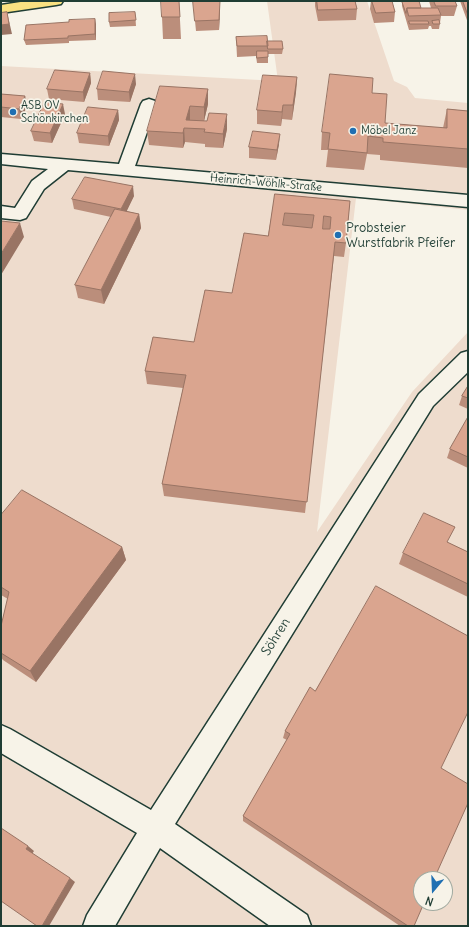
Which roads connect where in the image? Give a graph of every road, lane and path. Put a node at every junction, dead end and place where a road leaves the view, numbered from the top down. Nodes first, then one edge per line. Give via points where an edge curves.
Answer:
1 (56, 1) edge
2 (29, 3) edge
3 (6, 6) edge
4 (149, 104) dead end
5 (1, 158) edge
6 (65, 164) junction
7 (125, 170) junction
8 (468, 201) edge
9 (1, 212) edge
10 (468, 359) edge
11 (1, 738) edge
12 (156, 828) junction
13 (98, 926) edge
14 (296, 926) edge

1 - 2 main road
2 - 3 main road
4 - 7 street
5 - 6 street, Heinrich-Wöhlk-Straße
6 - 7 street, Heinrich-Wöhlk-Straße
6 - 9 street via 38,185 20,214
7 - 8 street, Heinrich-Wöhlk-Straße
10 - 12 street, Söhren via 426,400
11 - 12 street
12 - 13 street, Söhren
12 - 14 street

